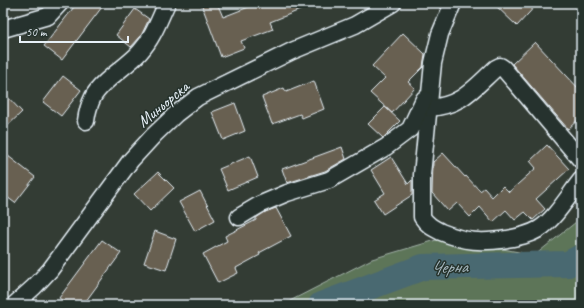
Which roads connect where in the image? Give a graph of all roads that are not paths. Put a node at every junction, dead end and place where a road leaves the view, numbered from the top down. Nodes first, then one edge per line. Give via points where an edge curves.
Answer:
1 (60, 3) edge
2 (167, 3) edge
3 (393, 3) edge
4 (453, 3) edge
5 (3, 29) edge
6 (430, 87) junction
7 (428, 108) junction
8 (86, 121) dead end
9 (581, 160) edge
10 (581, 180) edge
11 (239, 217) dead end
12 (14, 305) edge

1 - 5 street via 48,16
2 - 8 street via 149,42 93,96
3 - 12 street, Миньорска via 355,24 292,51 205,94 176,114 131,160 50,270
4 - 6 street via 440,34
6 - 7 street
6 - 11 street via 415,122 400,138 329,180 287,193
7 - 9 street via 442,107 455,102 500,66
7 - 10 street via 422,175 422,217 427,225 436,230 456,238 487,242 523,236 540,228 562,206

